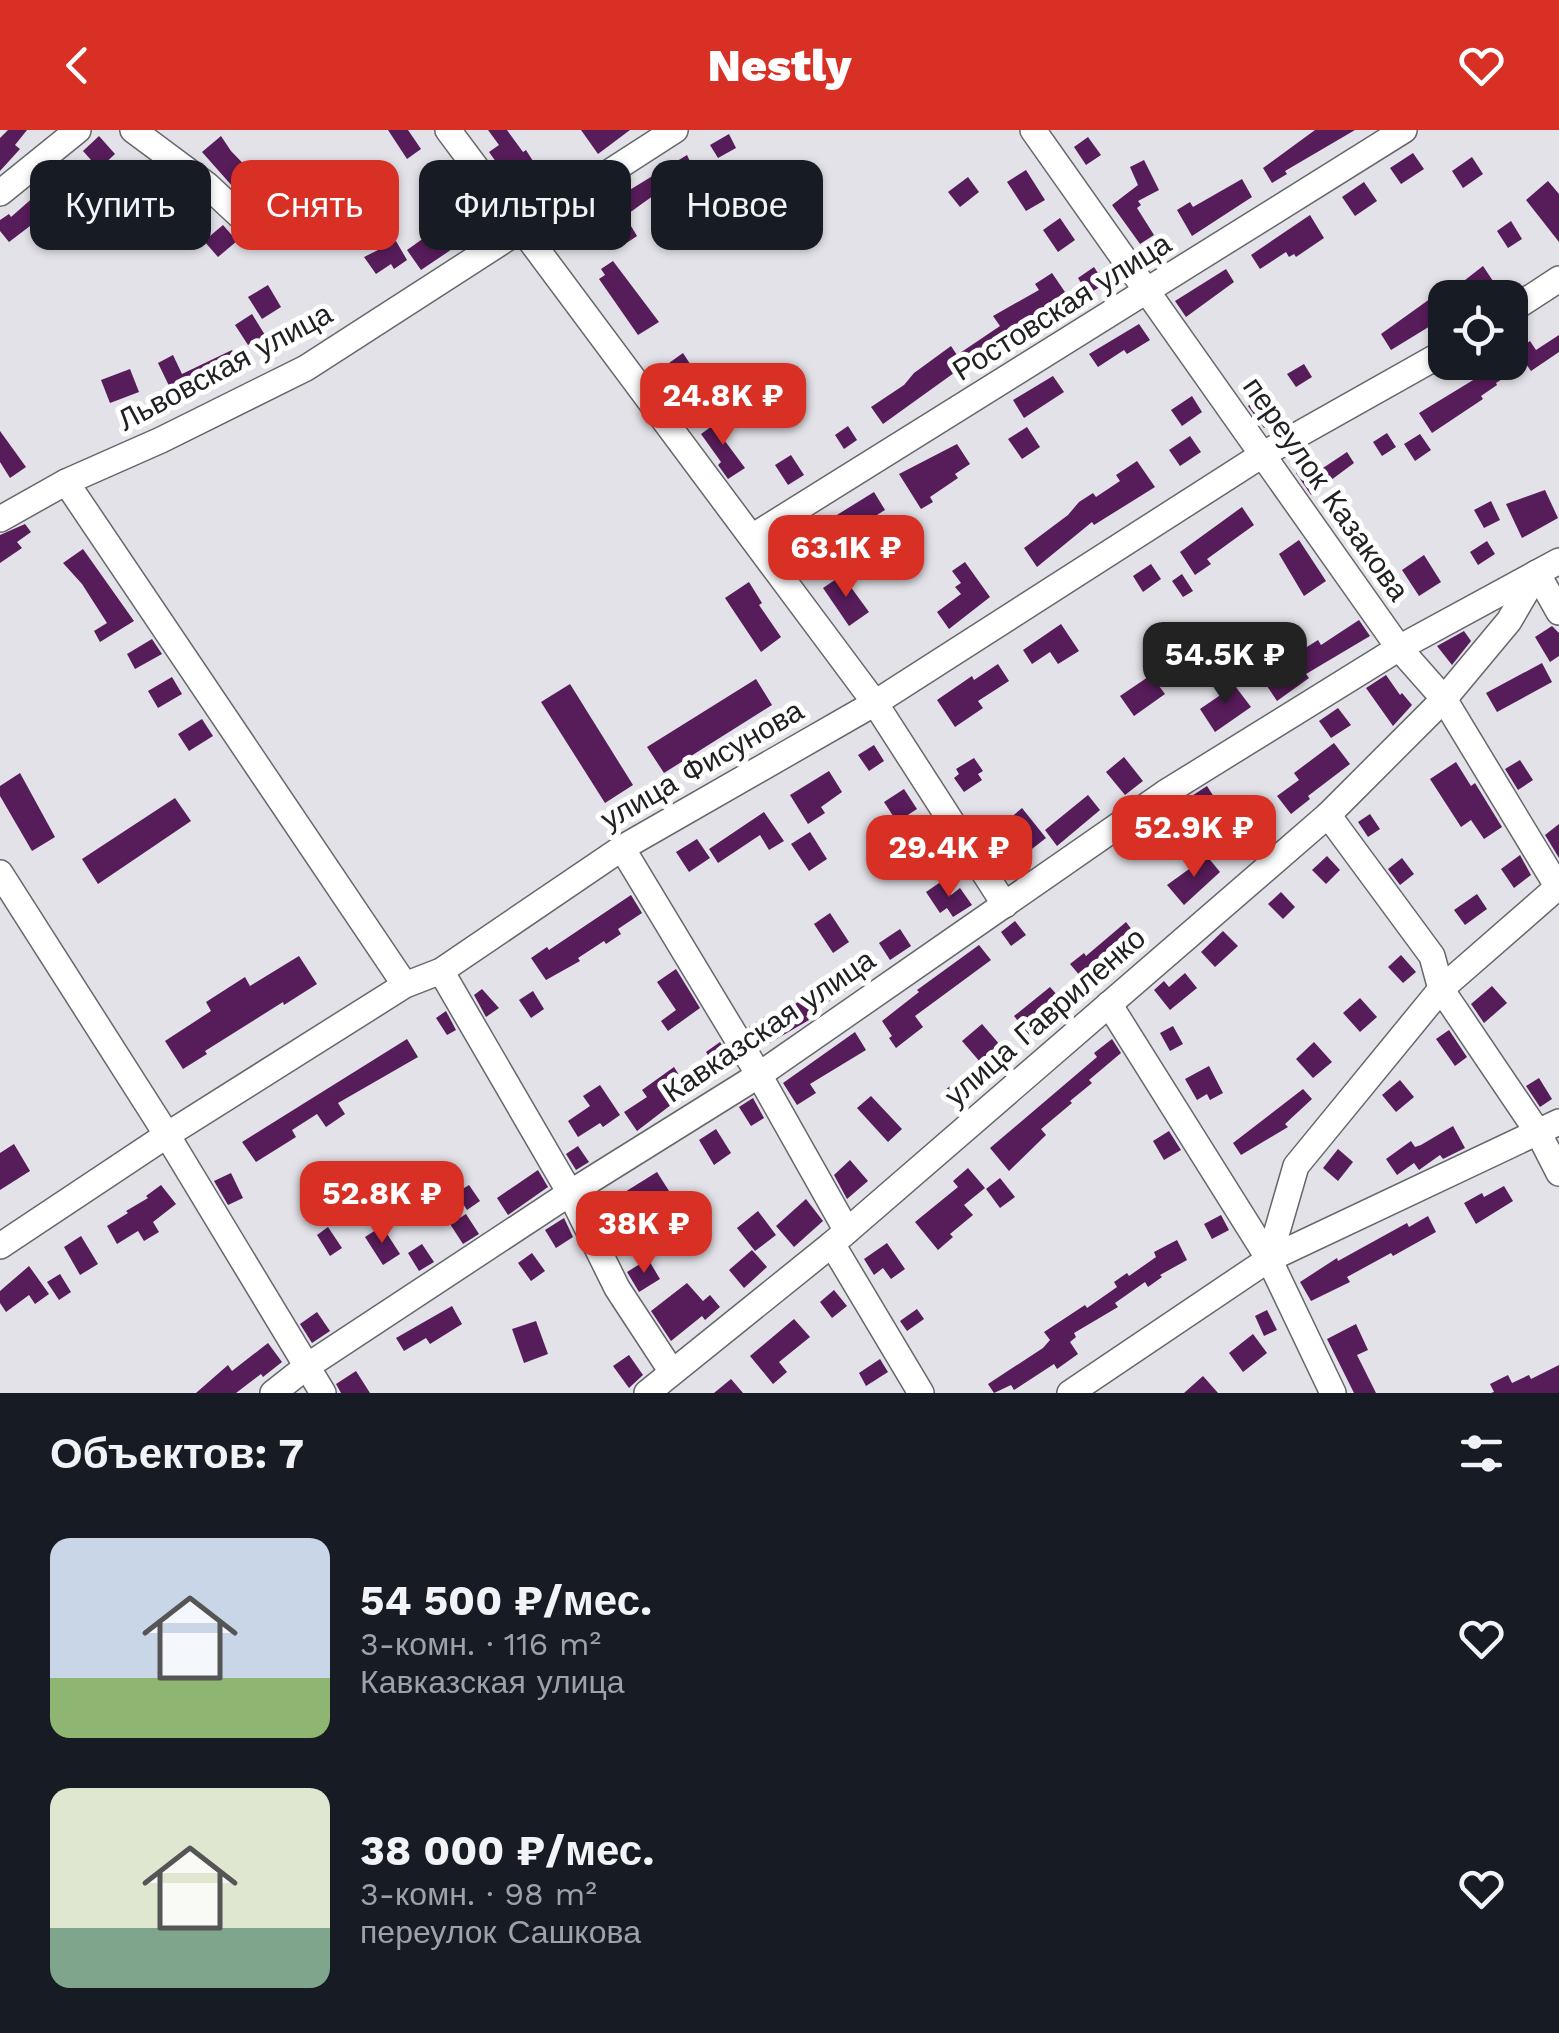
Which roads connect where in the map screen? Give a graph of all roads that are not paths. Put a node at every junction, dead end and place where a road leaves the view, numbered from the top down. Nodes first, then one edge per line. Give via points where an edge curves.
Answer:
1 (78, 130) edge
2 (132, 130) edge
3 (448, 130) edge
4 (675, 130) edge
5 (1033, 130) edge
6 (1404, 130) edge
7 (470, 160) edge
8 (628, 160) edge
9 (0, 193) edge
10 (231, 207) edge
11 (486, 250) edge
12 (536, 250) edge
13 (1559, 279) edge
14 (1149, 292) junction
15 (1528, 299) edge
16 (1428, 362) edge
17 (1262, 455) junction
18 (66, 482) junction
19 (0, 519) edge
20 (752, 538) junction
21 (1548, 567) edge
22 (1559, 612) edge
23 (1398, 648) junction
24 (1444, 699) junction
25 (875, 703) junction
26 (1328, 815) junction
27 (622, 848) junction
28 (0, 872) edge
29 (1559, 887) edge
30 (1005, 905) junction
31 (440, 971) junction
32 (405, 985) junction
33 (1442, 989) junction
34 (1109, 1004) junction
35 (759, 1076) junction
36 (1549, 1128) edge
37 (167, 1135) junction
38 (1559, 1173) edge
39 (570, 1193) junction
40 (839, 1237) junction
41 (0, 1246) edge
42 (1269, 1259) junction
43 (306, 1367) junction
44 (672, 1372) junction
45 (273, 1393) edge
46 (323, 1393) edge
47 (647, 1393) edge
48 (921, 1393) edge
49 (1070, 1393) edge
50 (1333, 1393) edge

1 - 9 street
2 - 10 street
3 - 7 street
4 - 8 street, Львовская улица
5 - 14 street, переулок Казакова
6 - 14 street, Ростовская улица
11 - 18 street, Львовская улица via 306,368
12 - 20 street
13 - 15 street
14 - 17 street, переулок Казакова
14 - 20 street, Ростовская улица
16 - 17 street, улица Фисунова
17 - 23 street, переулок Казакова
17 - 25 street, улица Фисунова
18 - 19 street, Львовская улица
18 - 32 street
20 - 25 street
21 - 22 street
21 - 23 street, Кавказская улица
21 - 24 street, улица Гавриленко
23 - 24 street, переулок Казакова
23 - 30 street, Кавказская улица via 1165,793
24 - 26 street, улица Гавриленко
24 - 29 street, переулок Казакова
25 - 27 street, улица Фисунова
25 - 30 street
26 - 33 street via 1432,956
26 - 34 street, улица Гавриленко
27 - 31 street, улица Фисунова
27 - 35 street
28 - 37 street
29 - 33 street
30 - 35 street, Кавказская улица
31 - 32 street, улица Фисунова
31 - 39 street
32 - 37 street, улица Фисунова
33 - 36 street
33 - 42 street via 1296,1166
34 - 40 street, улица Гавриленко
34 - 42 street
35 - 39 street, Кавказская улица
35 - 40 street
36 - 38 street
36 - 42 street
37 - 41 street, улица Фисунова
37 - 43 street
39 - 43 street, Кавказская улица
39 - 44 street via 617,1288
40 - 44 street, улица Гавриленко
40 - 48 street
42 - 49 street
42 - 50 street
43 - 45 street, Кавказская улица
43 - 46 street
44 - 47 street, улица Гавриленко

